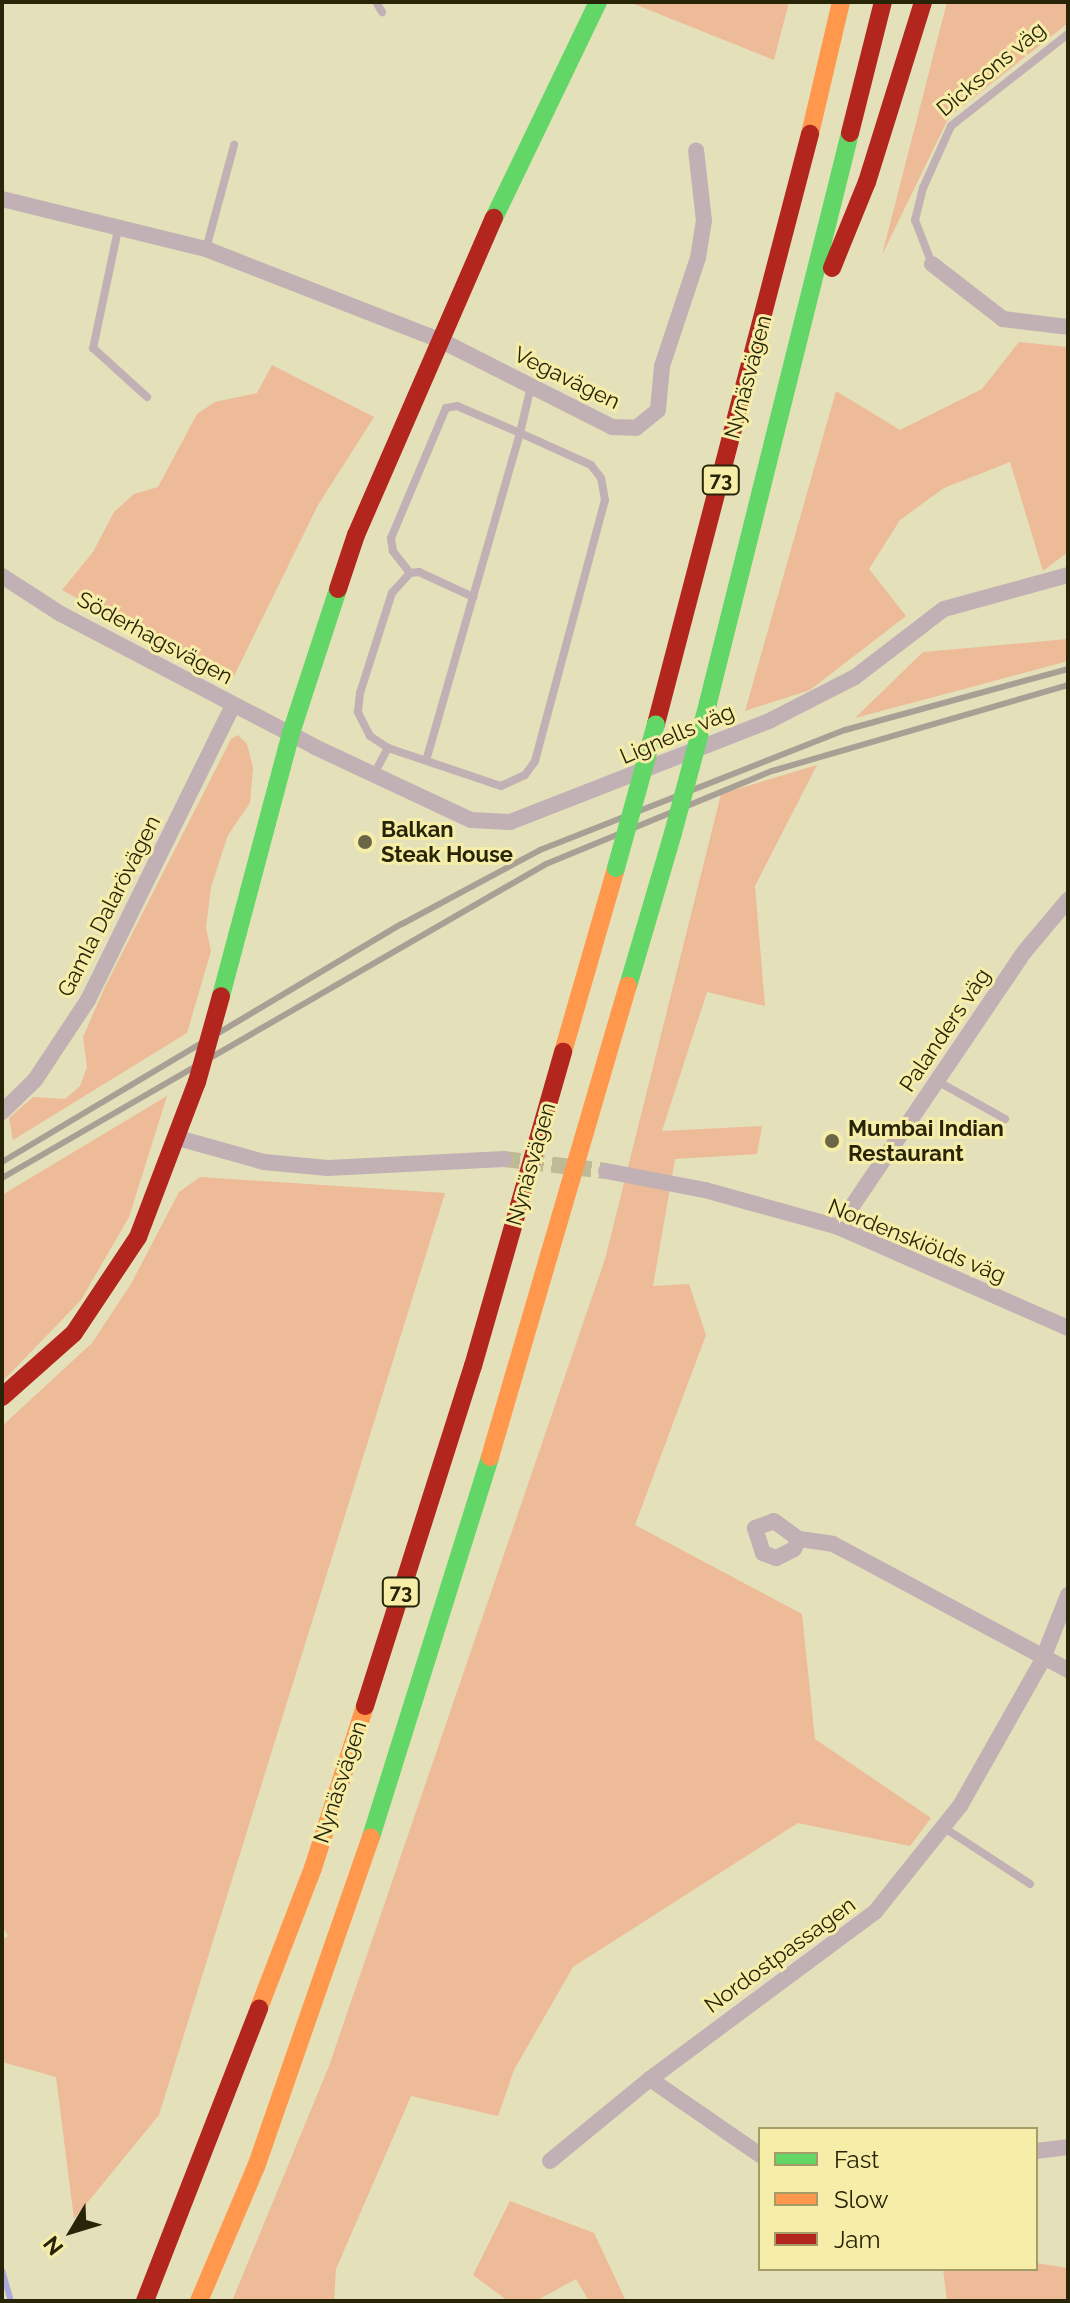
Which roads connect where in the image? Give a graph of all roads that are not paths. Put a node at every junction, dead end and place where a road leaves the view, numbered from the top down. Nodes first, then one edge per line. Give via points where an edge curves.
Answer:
1 (376, 2) edge
2 (598, 2) edge
3 (841, 2) edge
4 (883, 2) edge
5 (923, 2) edge
6 (382, 12) dead end
7 (1068, 34) edge
8 (234, 145) dead end
9 (696, 150) dead end
10 (2, 199) edge
11 (119, 225) junction
12 (206, 249) junction
13 (932, 264) joint
14 (1068, 327) edge
15 (442, 341) junction
16 (790, 370) junction
17 (531, 386) junction
18 (147, 397) dead end
19 (520, 433) junction
20 (410, 573) junction
21 (1068, 575) edge
22 (2, 576) edge
23 (473, 597) junction
24 (233, 705) junction
25 (291, 733) junction
26 (388, 748) junction
27 (426, 760) junction
28 (374, 775) junction
29 (1068, 900) edge
30 (937, 1081) junction
31 (2, 1112) edge
32 (1005, 1119) dead end
33 (178, 1138) junction
34 (504, 1159) tunnel mouth
35 (606, 1171) tunnel mouth
36 (838, 1227) junction
37 (1068, 1328) edge
38 (2, 1397) edge
39 (799, 1539) dead end
40 (1068, 1595) edge
41 (1042, 1661) junction
42 (1068, 1670) edge
43 (943, 1827) junction
44 (1030, 1884) dead end
45 (650, 2079) junction
46 (1068, 2147) edge
47 (1038, 2151) edge
48 (758, 2154) edge
49 (550, 2161) dead end
50 (145, 2301) edge
51 (199, 2301) edge

1 - 6 lane
2 - 15 main road via 510,182
3 - 50 main road, Nynäsvägen / 73, bridge via 786,235 656,724 473,1366 313,1868
4 - 16 main road, Nynäsvägen / 73
5 - 16 main road via 867,182
7 - 13 lane, Dicksons väg via 951,126 915,220
8 - 12 lane
9 - 17 street, Vegavägen via 704,221 698,258 662,366 658,410 647,424 612,427
10 - 11 street, Vegavägen
11 - 12 street, Vegavägen
11 - 18 lane via 93,348
12 - 15 street, Vegavägen
13 - 14 street, Dicksons väg via 1003,319
15 - 17 street, Vegavägen
15 - 25 main road via 356,535
16 - 51 main road, Nynäsvägen / 73, bridge via 673,833 498,1432 355,1888 256,2167
17 - 19 lane
19 - 20 lane via 457,406 446,408 391,538 393,551
19 - 23 lane
19 - 27 lane via 591,465 601,478 605,500 535,761 525,775 501,786
20 - 23 lane
20 - 26 lane via 392,593 360,693 362,726
21 - 28 street, Lignells väg via 944,609 855,677 771,720 510,822 471,820
22 - 24 street, Söderhagsvägen via 61,614
23 - 27 lane
24 - 25 street, Söderhagsvägen
24 - 31 street, Gamla Dalarövägen via 88,1000 35,1080
25 - 28 street, Lignells väg
25 - 33 main road, bridge
26 - 27 lane
26 - 28 lane
29 - 30 street, Palanders väg via 1025,951
30 - 32 lane
30 - 36 street, Palanders väg
33 - 34 street via 264,1162 328,1168
33 - 38 main road via 138,1237 74,1333
35 - 36 street, Nordenskiölds väg via 705,1190
36 - 37 street, Nordenskiölds väg
39 - 41 street via 833,1544
40 - 41 street, Nordostpassagen
41 - 42 street
41 - 43 street, Nordostpassagen
43 - 44 lane
43 - 45 street, Nordostpassagen via 875,1912
45 - 48 street
45 - 49 street, Nordostpassagen
46 - 47 street

